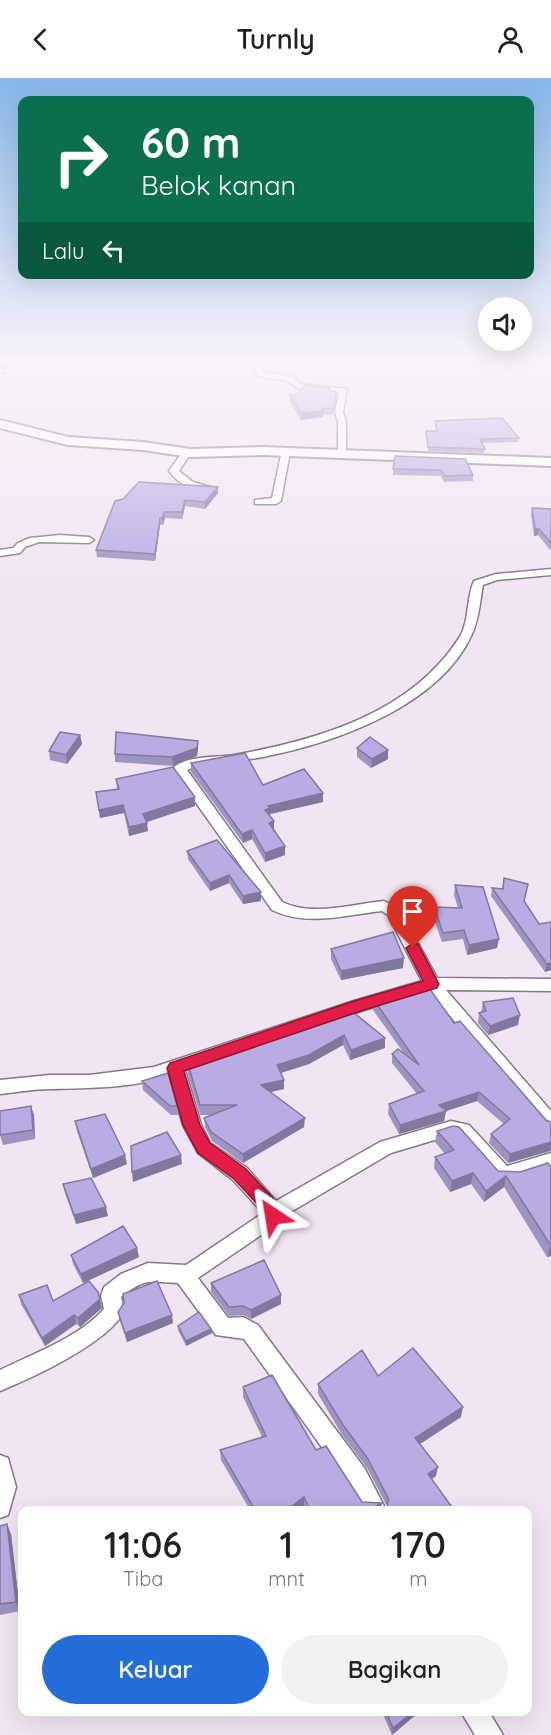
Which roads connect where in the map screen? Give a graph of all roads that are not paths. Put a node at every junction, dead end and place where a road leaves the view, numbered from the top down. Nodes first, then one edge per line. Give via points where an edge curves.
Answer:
1 (47, 437) edge
2 (342, 437) edge
3 (285, 452) junction
4 (186, 453) junction
5 (343, 455) junction
6 (551, 462) edge
7 (211, 490) edge
8 (258, 502) dead end
9 (89, 540) dead end
10 (0, 553) edge
11 (551, 572) edge
12 (432, 984) junction
13 (551, 985) edge
14 (175, 1068) junction
15 (0, 1087) edge
16 (551, 1123) edge
17 (551, 1161) edge
18 (274, 1212) junction
19 (184, 1275) junction
20 (0, 1381) edge
21 (0, 1466) edge
22 (373, 1506) edge
23 (0, 1507) edge
24 (477, 1716) edge
25 (490, 1735) edge

1 - 4 street
2 - 5 street
3 - 4 street
3 - 5 street
3 - 8 street via 276,501
4 - 7 street via 177,462 176,476 190,485
5 - 6 street
9 - 10 street via 29,540 16,551
11 - 12 street via 496,577 478,584 465,636 442,666 411,695 384,711 293,748 179,769 277,906 302,914 384,906 394,912
12 - 13 street
12 - 14 street
12 - 16 street
14 - 15 street via 89,1082
14 - 18 street via 192,1125 204,1148 240,1174
17 - 18 street via 503,1174 463,1130 451,1128 386,1147
18 - 19 street via 269,1220
19 - 20 street via 146,1272 135,1276 111,1293 115,1306 112,1315 97,1329
19 - 22 street via 221,1326 251,1332 357,1478
21 - 23 street via 5,1482
24 - 25 street

